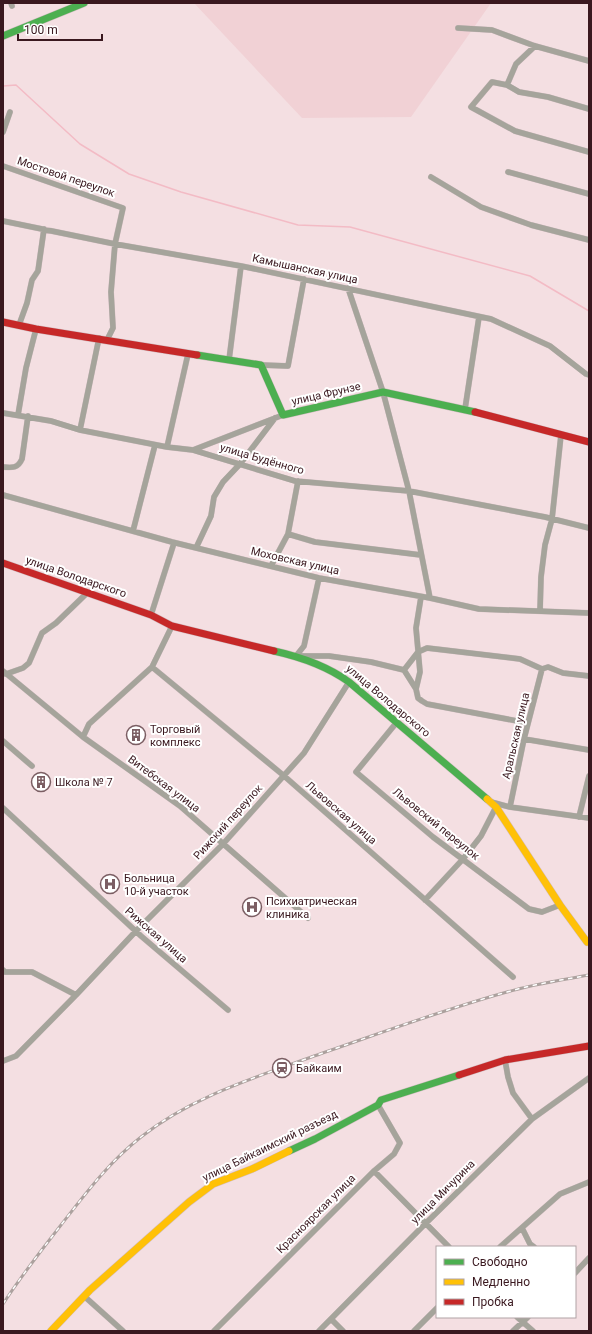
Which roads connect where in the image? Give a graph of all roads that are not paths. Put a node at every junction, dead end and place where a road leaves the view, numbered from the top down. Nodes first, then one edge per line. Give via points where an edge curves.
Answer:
1 (84, 3) edge
2 (458, 28) dead end
3 (3, 36) edge
4 (535, 46) junction
5 (589, 61) edge
6 (507, 85) junction
7 (589, 109) edge
8 (10, 112) dead end
9 (3, 132) edge
10 (589, 152) edge
11 (3, 166) edge
12 (508, 172) dead end
13 (431, 177) dead end
14 (589, 194) edge
15 (3, 221) edge
16 (44, 229) junction
17 (589, 240) edge
18 (115, 244) junction
19 (241, 266) junction
20 (304, 279) junction
21 (348, 288) junction
22 (479, 316) junction
23 (3, 322) edge
24 (19, 325) junction
25 (36, 329) junction
26 (99, 338) junction
27 (107, 340) junction
28 (188, 354) junction
29 (229, 360) junction
30 (261, 365) junction
31 (589, 375) edge
32 (383, 392) junction
33 (465, 410) junction
34 (3, 413) edge
35 (18, 415) junction
36 (282, 415) junction
37 (28, 416) junction
38 (275, 418) junction
39 (80, 430) junction
40 (561, 435) junction
41 (589, 442) edge
42 (155, 445) junction
43 (167, 447) junction
44 (193, 450) junction
45 (240, 464) junction
46 (3, 467) edge
47 (298, 481) junction
48 (409, 491) junction
49 (3, 495) edge
50 (552, 519) junction
51 (589, 528) edge
52 (133, 531) junction
53 (288, 534) junction
54 (174, 543) junction
55 (196, 548) junction
56 (421, 555) junction
57 (3, 563) edge
58 (272, 566) junction
59 (319, 578) junction
60 (87, 593) junction
61 (421, 596) junction
62 (430, 598) junction
63 (540, 611) junction
64 (589, 613) edge
65 (151, 615) junction
66 (172, 626) junction
67 (418, 652) junction
68 (296, 656) junction
69 (152, 667) junction
70 (404, 670) junction
71 (542, 670) junction
72 (5, 673) edge
73 (589, 676) edge
74 (349, 682) junction
75 (416, 689) junction
76 (397, 722) junction
77 (528, 724) junction
78 (83, 737) junction
79 (524, 739) junction
80 (3, 741) edge
81 (589, 750) edge
82 (32, 766) dead end
83 (283, 775) junction
84 (589, 776) edge
85 (493, 805) junction
86 (510, 807) junction
87 (3, 808) edge
88 (579, 817) junction
89 (589, 818) edge
90 (223, 844) junction
91 (463, 859) junction
92 (425, 900) junction
93 (560, 905) junction
94 (308, 918) dead end
95 (136, 931) junction
96 (587, 942) dead end
97 (3, 970) edge
98 (513, 977) dead end
99 (76, 995) junction
100 (228, 1010) dead end
101 (589, 1046) edge
102 (4, 1059) edge
103 (505, 1060) junction
104 (589, 1078) edge
105 (378, 1105) junction
106 (532, 1119) junction
107 (374, 1170) junction
108 (589, 1182) edge
109 (426, 1223) junction
110 (522, 1228) junction
111 (448, 1246) edge
112 (501, 1246) edge
113 (533, 1246) edge
114 (589, 1258) edge
115 (576, 1272) edge
116 (84, 1296) junction
117 (436, 1309) edge
118 (518, 1318) edge
119 (527, 1318) edge
120 (330, 1319) junction
121 (522, 1322) junction
122 (50, 1331) edge
123 (123, 1331) edge
124 (214, 1331) edge
125 (319, 1331) edge
126 (343, 1331) edge
127 (414, 1331) edge
128 (513, 1331) edge
129 (533, 1331) edge

1 - 3 street
2 - 4 street via 492,30
4 - 5 street
4 - 6 street via 516,64
6 - 7 street via 519,92
6 - 10 street via 492,82 471,107 515,131
8 - 9 street
11 - 18 street, Мостовой переулок via 123,208
12 - 14 street
13 - 17 street via 481,207 531,225
15 - 16 street, Камышанская улица
16 - 18 street, Камышанская улица
16 - 24 street via 38,271 32,280
18 - 19 street, Камышанская улица
18 - 27 street via 111,292 113,328
19 - 20 street, Камышанская улица
19 - 29 street
20 - 21 street, Камышанская улица
20 - 30 street via 288,366
21 - 22 street, Камышанская улица
21 - 32 street
22 - 31 street, Камышанская улица via 550,346
22 - 33 street
23 - 24 street
24 - 25 street
25 - 26 street
25 - 35 street
26 - 27 street
26 - 39 street
27 - 28 street
28 - 29 street
28 - 43 street
29 - 30 street
30 - 36 street, улица Фрунзе
32 - 33 street, улица Фрунзе
32 - 36 street, улица Фрунзе
32 - 48 street
33 - 40 street, улица Фрунзе
34 - 35 street, улица Будённого
35 - 37 street, улица Будённого
36 - 38 street
37 - 39 street, улица Будённого
37 - 46 street via 20,464 14,468
38 - 44 street
38 - 45 street
39 - 42 street, улица Будённого
40 - 41 street, улица Фрунзе
40 - 50 street
42 - 43 street, улица Будённого
42 - 52 street
43 - 44 street, улица Будённого
44 - 45 street, улица Будённого
45 - 47 street, улица Будённого
45 - 55 street via 223,482 214,497 211,516
47 - 48 street, улица Будённого
47 - 53 street
48 - 50 street, улица Будённого
48 - 56 street
49 - 52 street, Моховская улица
50 - 51 street, улица Будённого
50 - 63 street via 544,552
52 - 54 street, Моховская улица
53 - 56 street via 315,542
53 - 58 street
54 - 55 street, Моховская улица
54 - 65 street
55 - 58 street, Моховская улица
56 - 62 street
57 - 60 street, улица Володарского
58 - 59 street, Моховская улица
59 - 61 street, Моховская улица
59 - 68 street via 304,646
60 - 65 street, улица Володарского
60 - 72 street via 42,633 28,663 23,668
61 - 62 street, Моховская улица
61 - 67 street via 416,628
62 - 63 street, Моховская улица via 479,609
63 - 64 street, Моховская улица
65 - 66 street, улица Володарского
66 - 68 street, улица Володарского
66 - 69 street
67 - 70 street
67 - 71 street via 427,648 520,660
67 - 75 street via 420,672
68 - 70 street via 329,656
68 - 74 street, улица Володарского via 335,672
69 - 78 street via 90,724
69 - 83 street, Львовская улица
70 - 75 street
71 - 73 street via 548,668 563,673
71 - 77 street, Аральская улица
72 - 78 street, Витебская улица
74 - 76 street, улица Володарского
74 - 83 street, Рижский переулок via 304,753
75 - 77 street via 418,698 427,704
76 - 85 street, улица Володарского
76 - 91 street, Львовский переулок via 356,772
77 - 79 street, Аральская улица
78 - 90 street, Витебская улица via 180,806
79 - 81 street
79 - 86 street, Аральская улица
80 - 82 street
83 - 90 street, Рижский переулок
83 - 92 street, Львовская улица
84 - 88 street
85 - 86 street
85 - 91 street via 481,836
85 - 93 street, улица Володарского
86 - 88 street
87 - 95 street, Рижская улица
88 - 89 street
90 - 94 street, Витебская улица
90 - 95 street, Рижский переулок
91 - 92 street
91 - 93 street, Львовский переулок via 529,909 542,912
92 - 98 street, Львовская улица
93 - 96 street, улица Володарского
95 - 99 street, Рижский переулок
95 - 100 street, Рижская улица
97 - 99 street via 32,972
99 - 102 street, Рижский переулок via 16,1056
101 - 103 street, улица Байкаимский разъезд
103 - 105 street, улица Байкаимский разъезд via 382,1100
103 - 106 street via 513,1093
104 - 106 street, улица Мичурина
105 - 107 street, Красноярская улица via 400,1143 394,1154
105 - 116 street, улица Байкаимский разъезд via 315,1139 212,1184
106 - 109 street, улица Мичурина
107 - 109 street
107 - 124 street, Красноярская улица
108 - 110 street via 560,1194
109 - 111 street
109 - 120 street, улица Мичурина
110 - 112 street
110 - 113 street
114 - 115 street
116 - 122 street, улица Байкаимский разъезд
116 - 123 street
117 - 127 street
118 - 121 street
119 - 121 street
120 - 125 street, улица Мичурина
120 - 126 street
121 - 128 street
121 - 129 street

